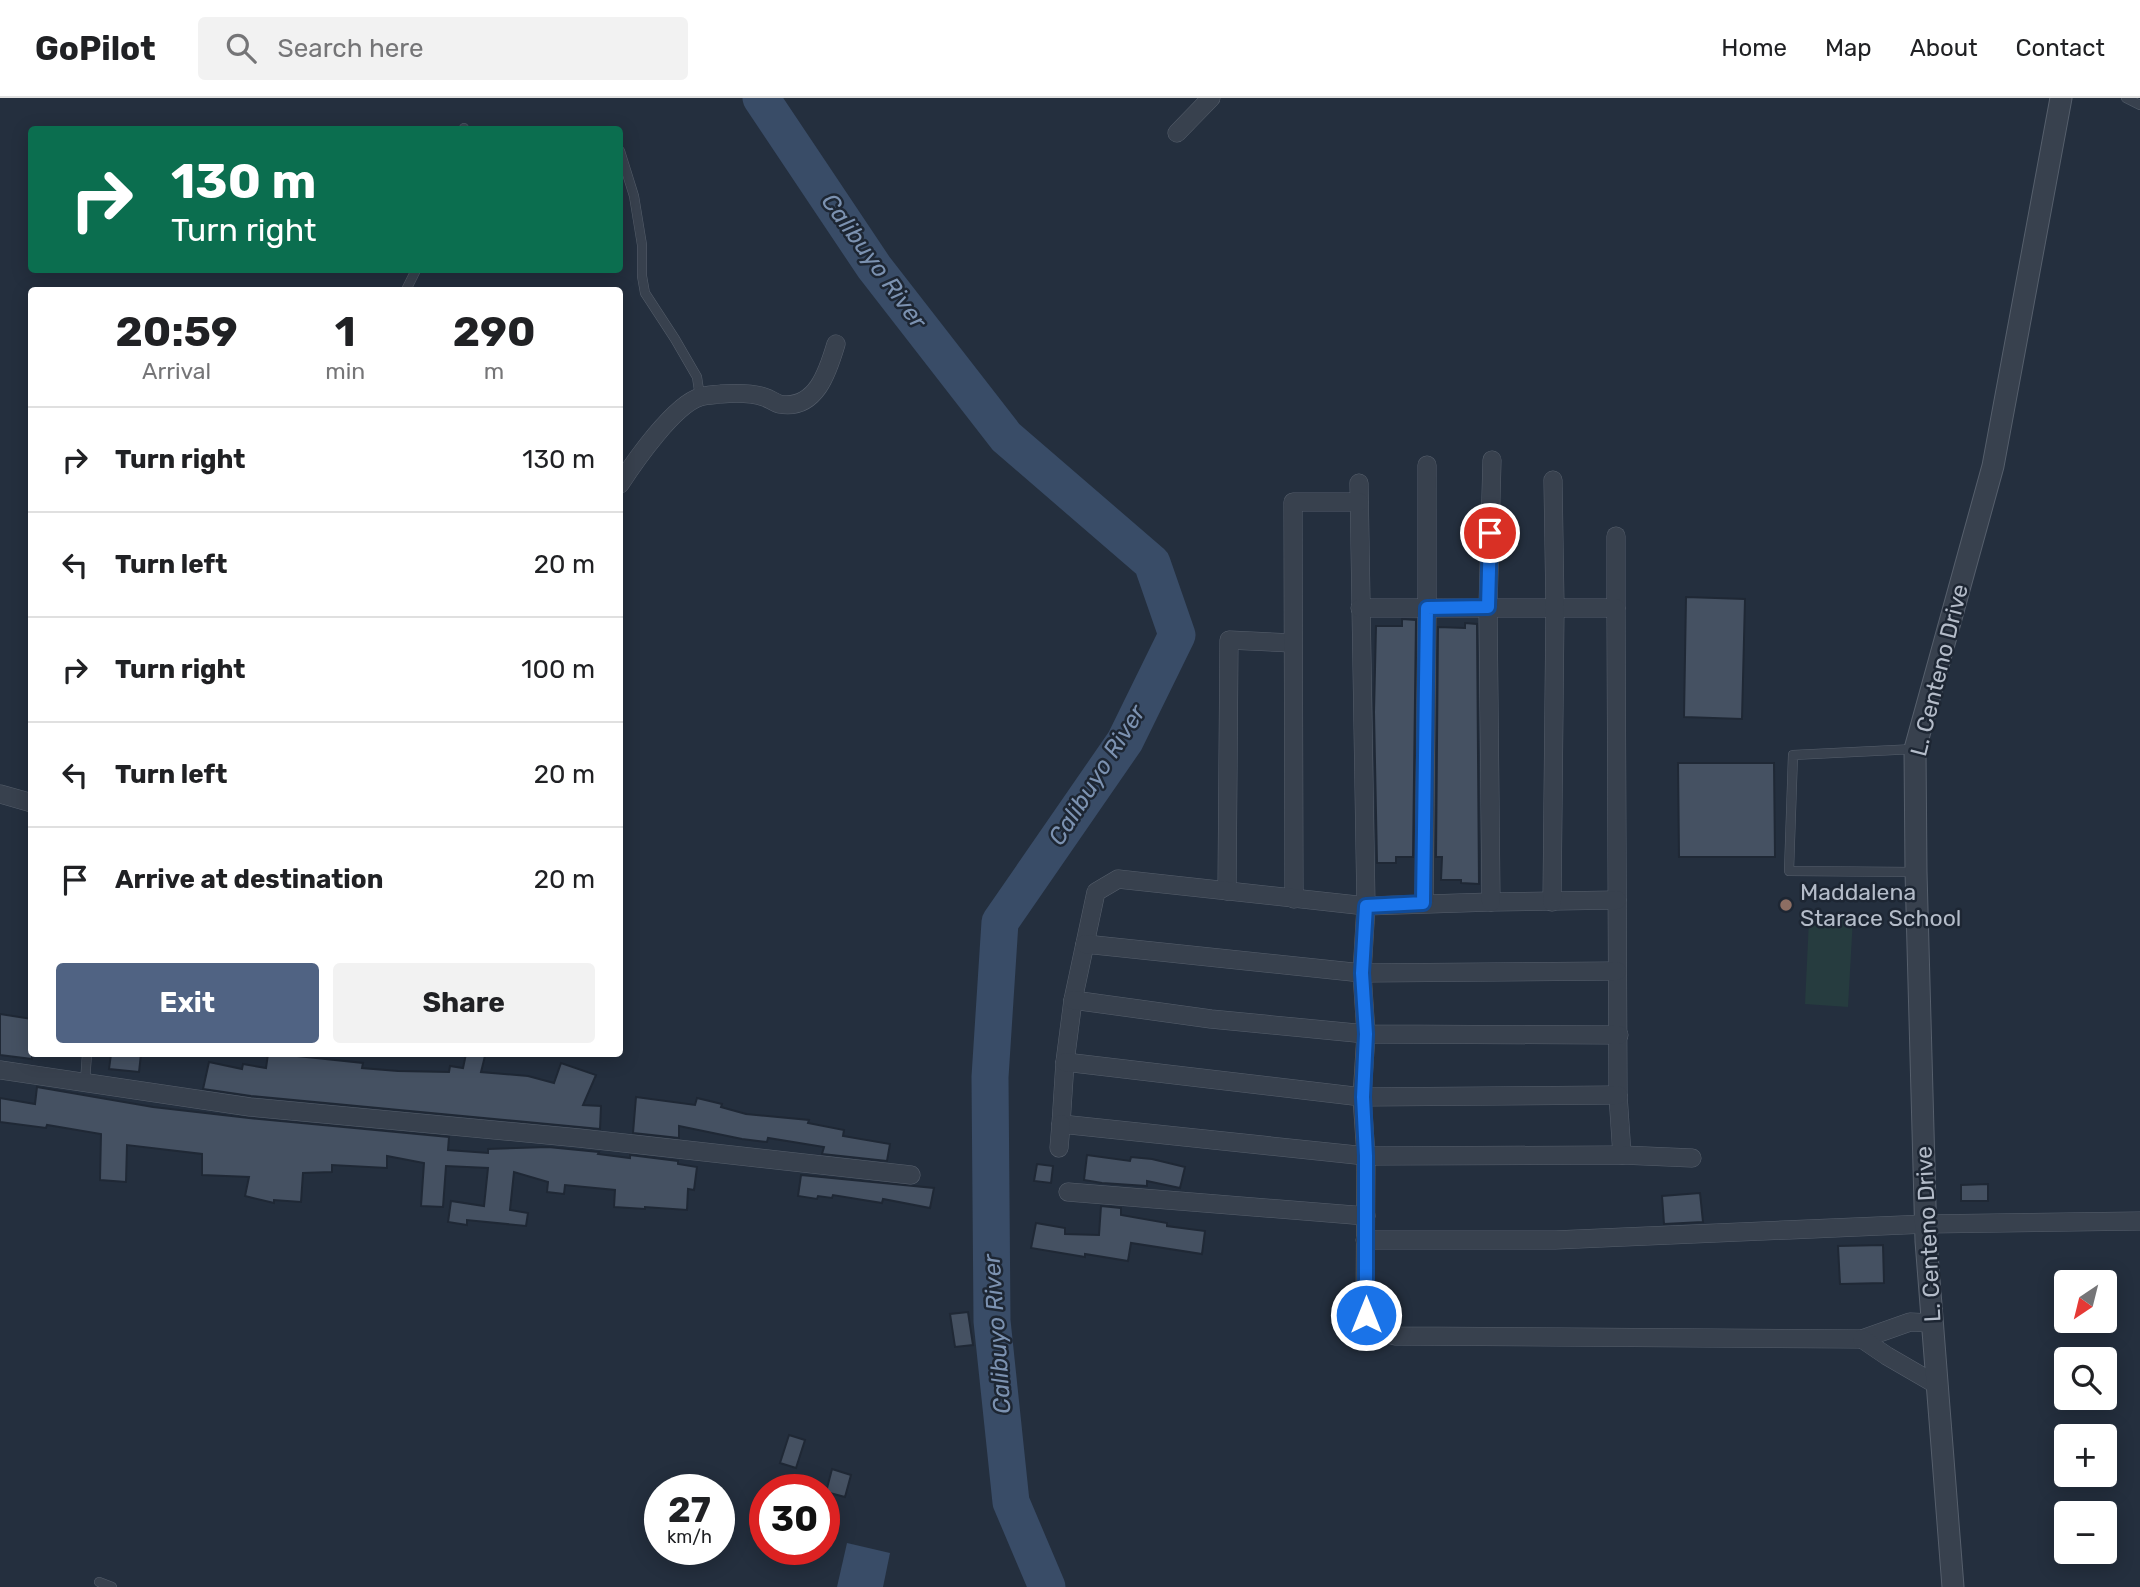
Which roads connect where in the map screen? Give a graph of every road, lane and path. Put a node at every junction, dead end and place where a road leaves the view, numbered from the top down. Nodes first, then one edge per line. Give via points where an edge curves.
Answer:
1 (1211, 98) edge
2 (2060, 98) edge
3 (2126, 98) edge
4 (2140, 105) edge
5 (1177, 133) dead end
6 (623, 161) edge
7 (836, 344) dead end
8 (700, 397) junction
9 (1492, 460) dead end
10 (1427, 465) dead end
11 (623, 480) edge
12 (1553, 480) dead end
13 (1359, 483) dead end
14 (1359, 502) junction
15 (1616, 536) dead end
16 (1488, 607) junction
17 (1555, 607) junction
18 (1360, 608) junction
19 (1427, 608) junction
20 (1616, 608) junction
21 (1292, 643) junction
22 (1915, 749) junction
23 (0, 794) edge
24 (28, 802) edge
25 (1916, 872) junction
26 (1227, 891) junction
27 (1294, 899) junction
28 (1617, 900) junction
29 (1491, 902) junction
30 (1552, 902) junction
31 (1423, 903) junction
32 (1366, 906) junction
33 (1085, 944) junction
34 (1617, 971) junction
35 (1362, 973) junction
36 (1073, 1000) junction
37 (1366, 1034) junction
38 (1619, 1035) junction
39 (87, 1057) edge
40 (1065, 1062) junction
41 (0, 1070) edge
42 (85, 1082) junction
43 (1618, 1095) junction
44 (1363, 1097) junction
45 (1061, 1124) junction
46 (1059, 1148) dead end
47 (1622, 1155) junction
48 (1366, 1156) junction
49 (1692, 1158) dead end
50 (911, 1175) dead end
51 (1068, 1192) dead end
52 (1366, 1216) junction
53 (2140, 1221) edge
54 (1926, 1224) junction
55 (1365, 1240) junction
56 (1932, 1323) junction
57 (1862, 1339) junction
58 (1937, 1385) junction
59 (99, 1582) dead end
60 (112, 1587) edge
61 (1953, 1587) edge

1 - 5 street
2 - 22 street, L. Centeno Drive via 1993,466
3 - 4 lane
6 - 8 lane via 635,196 645,293 697,377
7 - 8 street via 827,372 807,400 779,404 764,397
8 - 11 street via 685,405 646,446
9 - 16 street
10 - 19 street
12 - 17 street
13 - 14 street
14 - 18 street
14 - 21 street via 1293,502
15 - 20 street
16 - 17 street
16 - 19 street
16 - 29 street
17 - 20 street
17 - 30 street
18 - 19 street
18 - 32 street
19 - 31 street
20 - 28 street
21 - 26 street via 1228,640
21 - 27 street
22 - 25 street, L. Centeno Drive
22 - 25 lane via 1793,755 1789,871
23 - 24 street
25 - 54 street, L. Centeno Drive
26 - 27 street
26 - 33 street via 1118,879 1096,892
27 - 32 street
28 - 30 street
28 - 34 street
29 - 30 street
29 - 31 street
31 - 32 street
32 - 35 street
33 - 35 street
33 - 36 street
34 - 35 street
34 - 38 street
35 - 37 street
36 - 37 street
36 - 40 street
37 - 38 street
37 - 44 street
38 - 43 street
39 - 42 lane
40 - 44 street
40 - 45 street
41 - 42 street
42 - 50 street via 250,1107
43 - 44 street
43 - 47 street
44 - 48 street
45 - 46 street
45 - 48 street
47 - 48 street
47 - 49 street
48 - 52 street
51 - 52 street
52 - 55 street
53 - 54 street
54 - 55 street via 1555,1240
54 - 56 street, L. Centeno Drive
55 - 57 street via 1366,1315 1372,1329 1395,1336
56 - 57 street via 1910,1322
56 - 58 street, L. Centeno Drive
57 - 58 street
58 - 61 street, L. Centeno Drive
59 - 60 lane

